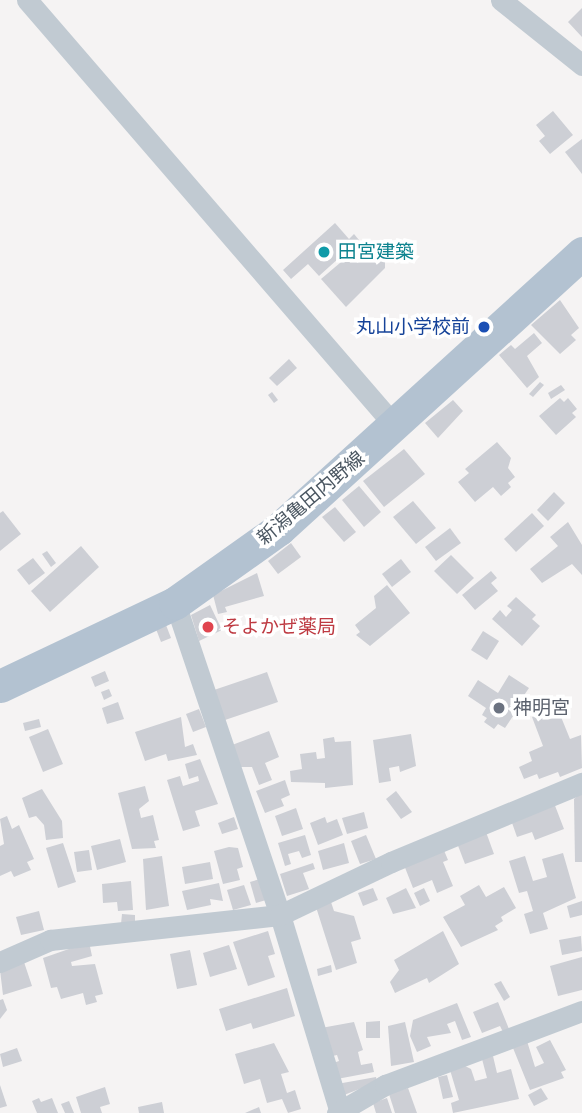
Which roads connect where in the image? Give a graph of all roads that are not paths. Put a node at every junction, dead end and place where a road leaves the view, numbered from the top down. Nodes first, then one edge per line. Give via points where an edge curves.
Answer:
1 (27, 0) edge
2 (500, 0) edge
3 (582, 65) edge
4 (582, 253) edge
5 (395, 426) junction
6 (175, 603) junction
7 (0, 686) edge
8 (582, 783) edge
9 (280, 915) junction
10 (0, 961) edge
11 (582, 1011) edge
12 (339, 1112) edge

1 - 5 street
2 - 3 street
4 - 5 main road, 新潟亀田内野線
5 - 6 main road, 新潟亀田内野線 via 279,529
6 - 7 main road, 新潟亀田内野線
6 - 9 street
8 - 9 street via 391,862
9 - 10 street via 50,940
9 - 12 street
11 - 12 street via 386,1085

